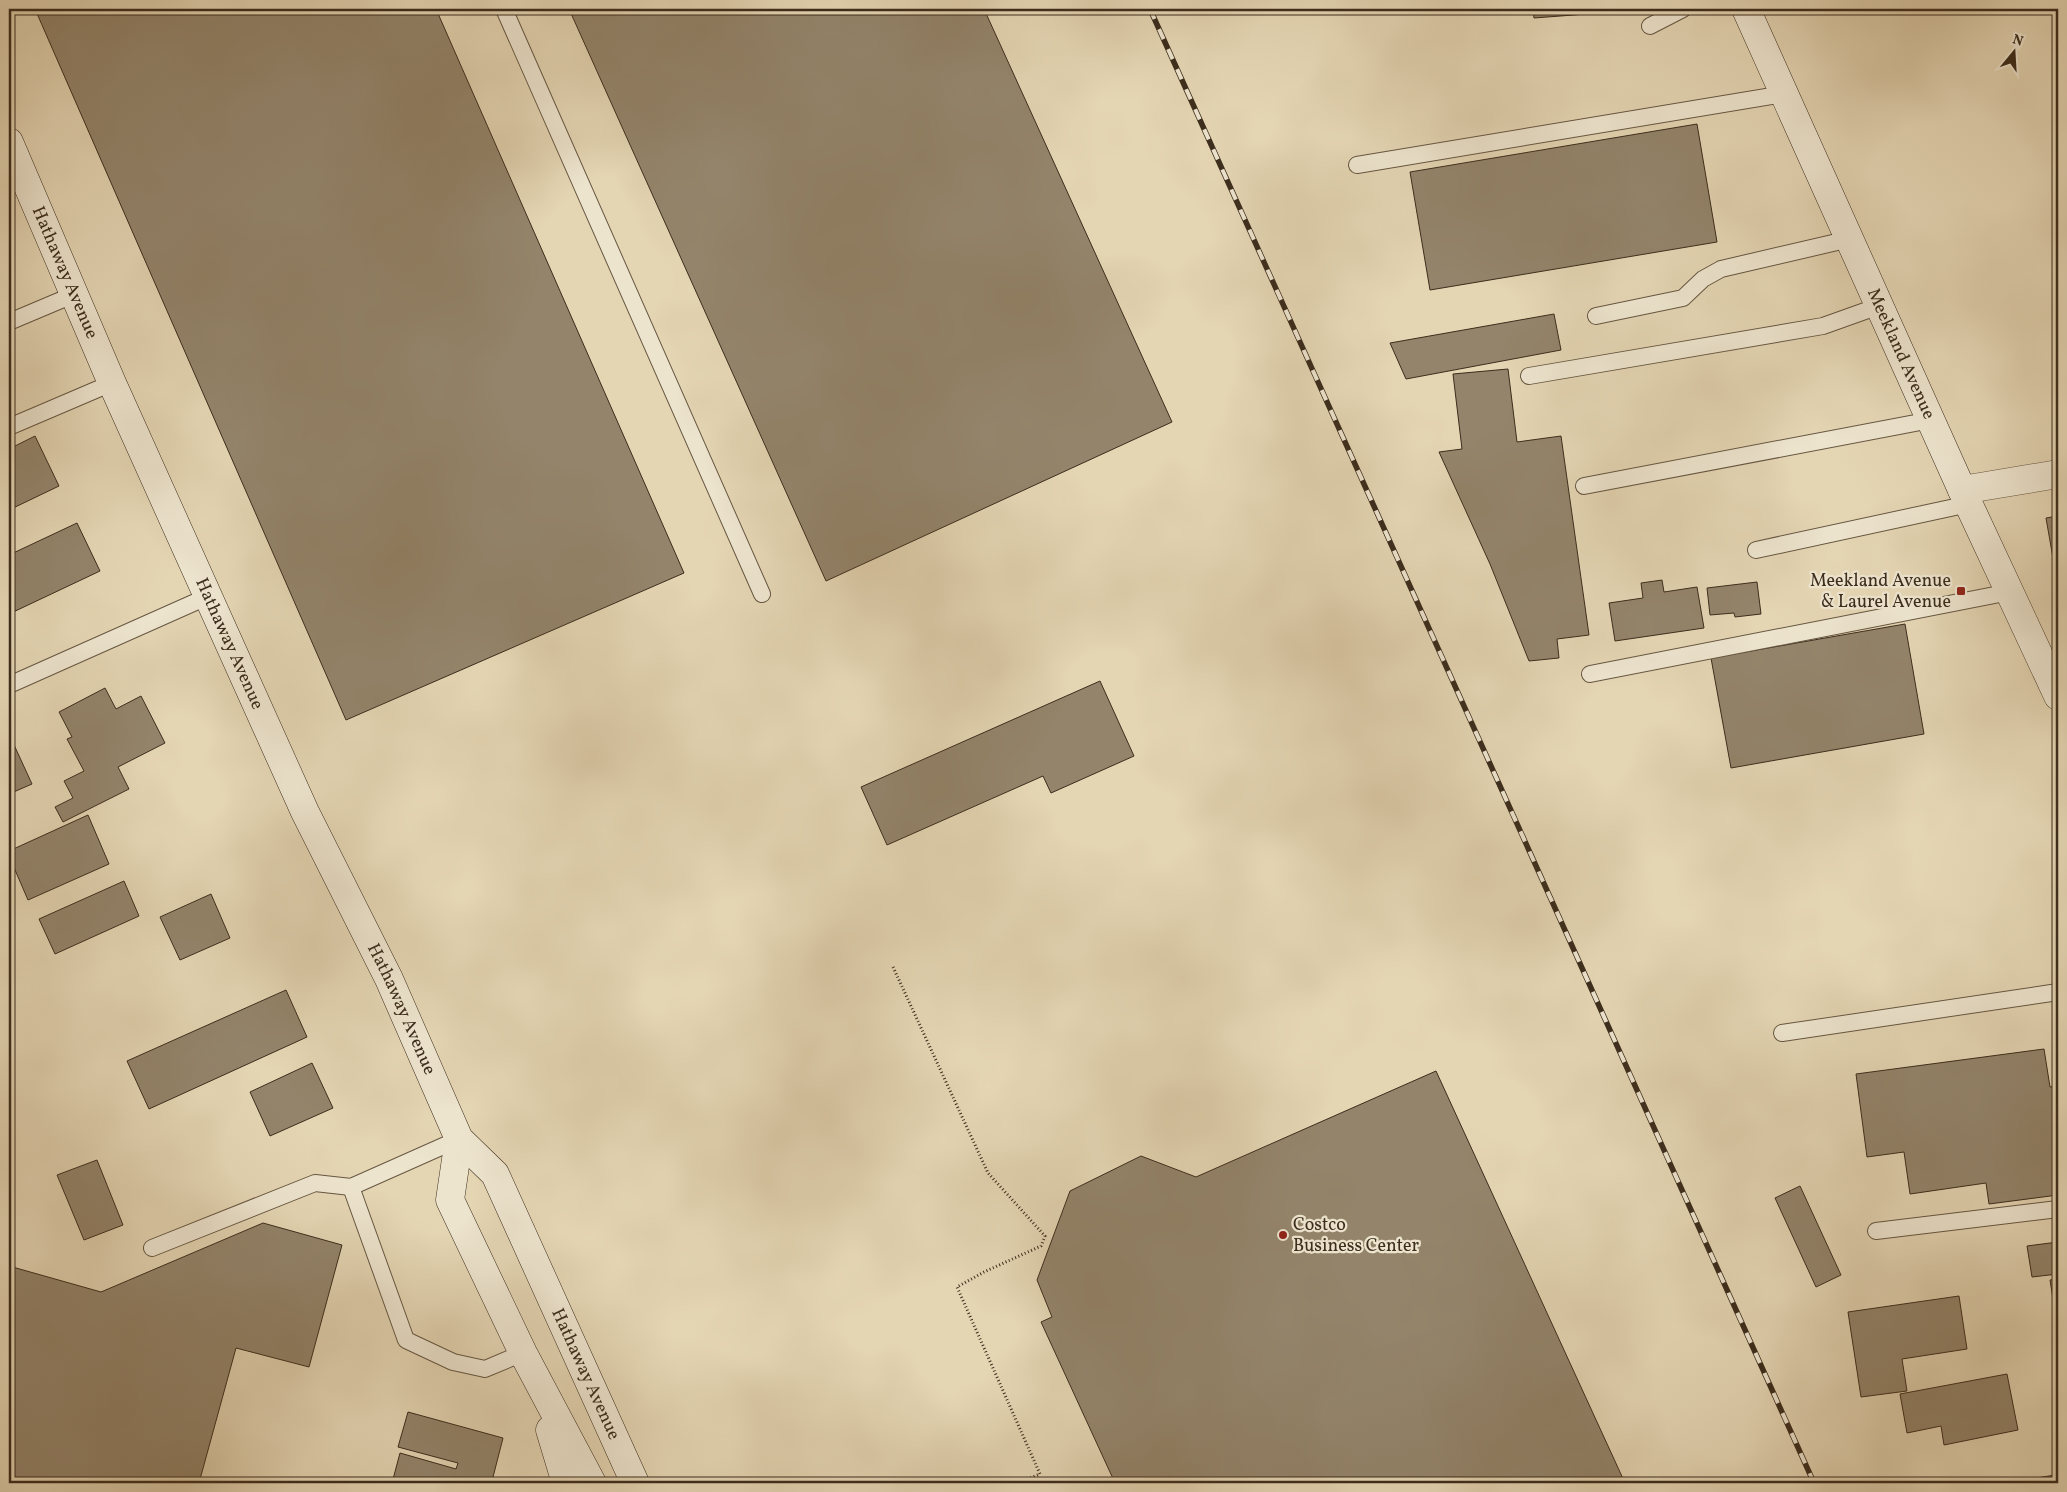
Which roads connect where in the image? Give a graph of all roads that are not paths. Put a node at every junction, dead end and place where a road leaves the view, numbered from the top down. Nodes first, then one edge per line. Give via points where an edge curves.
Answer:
1 (504, 9) edge
2 (1683, 9) edge
3 (1746, 9) edge
4 (1650, 26) dead end
5 (1784, 94) junction
6 (9, 142) edge
7 (1357, 165) dead end
8 (1850, 239) junction
9 (73, 295) junction
10 (1879, 306) junction
11 (1596, 316) dead end
12 (9, 322) edge
13 (1528, 376) dead end
14 (112, 383) junction
15 (1931, 420) junction
16 (9, 427) edge
17 (2058, 474) edge
18 (1584, 486) dead end
19 (1965, 497) junction
20 (1756, 550) dead end
21 (2010, 592) junction
22 (762, 594) dead end
23 (209, 596) junction
24 (1590, 674) dead end
25 (9, 685) edge
26 (2058, 696) edge
27 (2058, 992) edge
28 (1782, 1033) dead end
29 (459, 1139) junction
30 (351, 1187) junction
31 (2058, 1209) edge
32 (1876, 1231) dead end
33 (152, 1248) dead end
34 (529, 1364) junction
35 (566, 1483) edge
36 (592, 1483) edge
37 (635, 1483) edge

1 - 22 lane
2 - 4 lane
3 - 5 street, Meekland Avenue
5 - 7 lane
5 - 8 street, Meekland Avenue
6 - 9 street, Hathaway Avenue
8 - 10 street, Meekland Avenue
8 - 11 lane via 1721,269 1703,279 1683,298
9 - 12 lane
9 - 14 street, Hathaway Avenue
10 - 13 lane via 1823,326
10 - 15 street, Meekland Avenue
14 - 16 lane
14 - 23 street, Hathaway Avenue
15 - 18 lane
15 - 19 street, Meekland Avenue
17 - 19 street
19 - 20 lane
19 - 21 street, Meekland Avenue
21 - 24 lane
21 - 26 street, Meekland Avenue
23 - 25 lane
23 - 29 street, Hathaway Avenue via 305,812 389,979
27 - 28 lane
29 - 30 lane
29 - 34 street via 450,1200
29 - 37 street, Hathaway Avenue via 496,1174
30 - 33 lane via 315,1183
30 - 34 lane via 406,1340 453,1362 485,1369
31 - 32 lane
34 - 35 street
34 - 36 street

